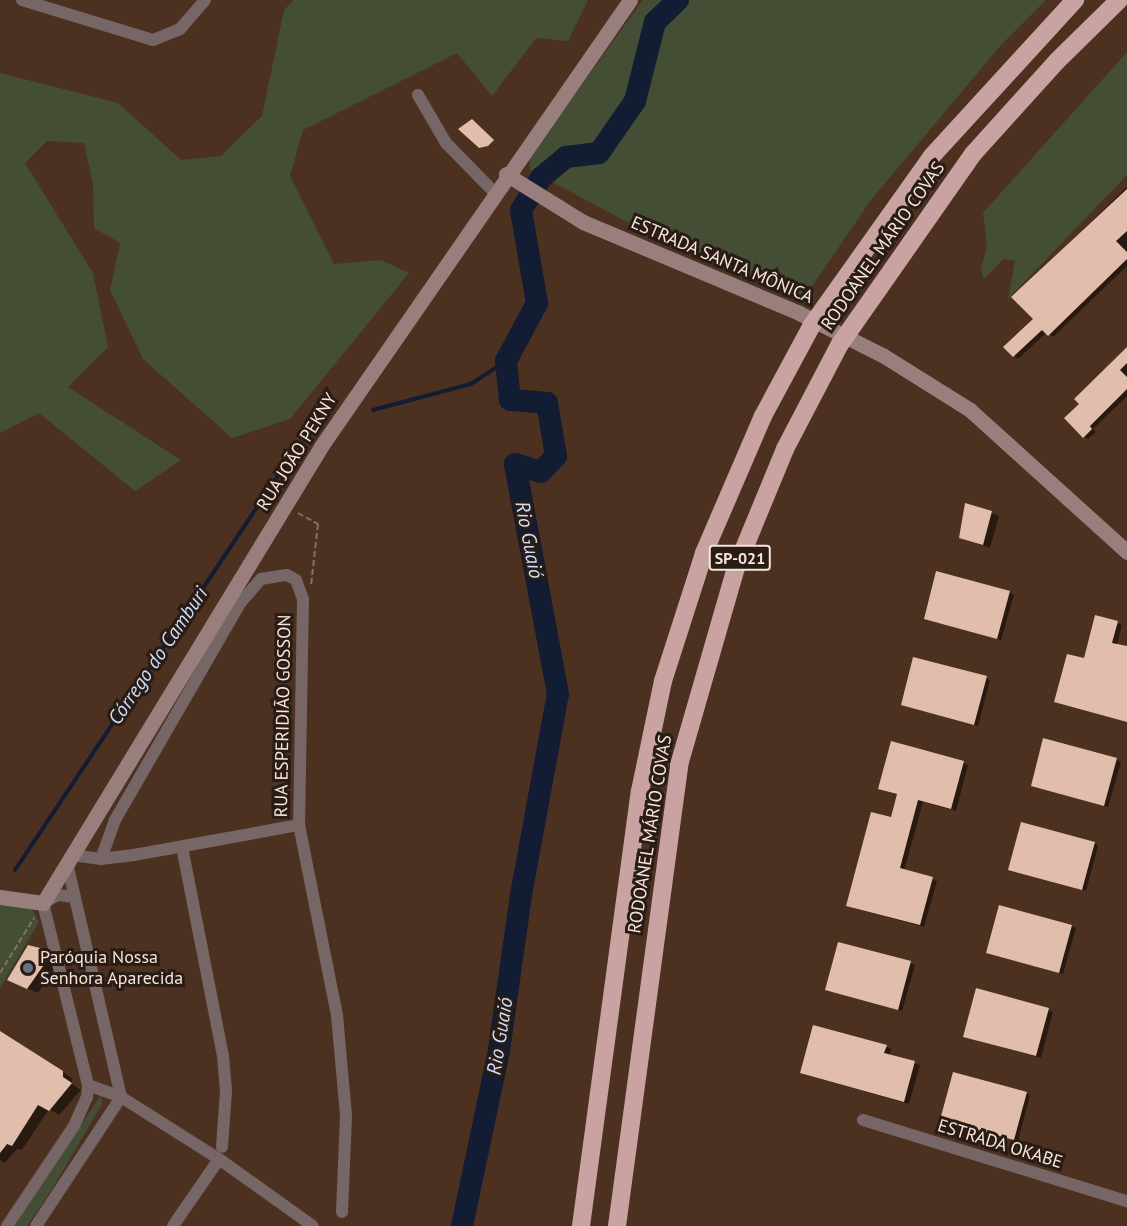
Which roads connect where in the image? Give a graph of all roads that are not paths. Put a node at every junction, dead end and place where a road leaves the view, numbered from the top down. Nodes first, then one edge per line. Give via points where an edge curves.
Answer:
1 (22, 0) edge
2 (205, 0) edge
3 (630, 0) edge
4 (1075, 0) edge
5 (1119, 0) edge
6 (42, 3) edge
7 (418, 95) dead end
8 (512, 178) junction
9 (494, 192) junction
10 (1127, 552) edge
11 (299, 825) junction
12 (182, 847) junction
13 (69, 859) junction
14 (101, 859) junction
15 (0, 897) edge
16 (74, 897) junction
17 (43, 903) junction
18 (88, 1085) junction
19 (121, 1097) junction
20 (863, 1120) dead end
21 (221, 1153) junction
22 (1127, 1201) edge
23 (342, 1212) dead end
24 (7, 1226) edge
25 (36, 1226) edge
26 (173, 1226) edge
27 (313, 1226) edge
28 (581, 1226) edge
29 (616, 1226) edge

1 - 6 street
2 - 6 street via 180,29 153,40
3 - 8 main road, RUA JOÃO PEKNY
4 - 28 highway, RODOANEL MÁRIO COVAS / SP-021, bridge via 932,156 812,325 763,416 717,520 663,681 640,791
5 - 29 highway, RODOANEL MÁRIO COVAS / SP-021, bridge via 1057,61 974,154 887,272 840,344 767,492 736,568 679,765
7 - 9 street via 446,143
8 - 9 main road, RUA JOÃO PEKNY
8 - 10 main road, ESTRADA SANTA MÔNICA via 554,207 798,313 884,356 970,410
9 - 13 main road, RUA JOÃO PEKNY via 380,356
11 - 12 street
11 - 14 street, RUA ESPERIDIÃO GOSSON via 303,599 296,580 274,575 254,585 241,602 115,820
11 - 23 street, RUA ESPERIDIÃO GOSSON via 337,1015 346,1116
12 - 14 street
12 - 21 street via 223,1056 226,1091
13 - 14 street
13 - 16 street
13 - 17 main road, RUA JOÃO PEKNY
15 - 17 main road
16 - 17 street via 58,895
16 - 19 street
17 - 18 street
18 - 19 street
18 - 24 street via 83,1110
19 - 21 street
19 - 25 street
20 - 22 street, ESTRADA OKABE
21 - 26 street
21 - 27 street

